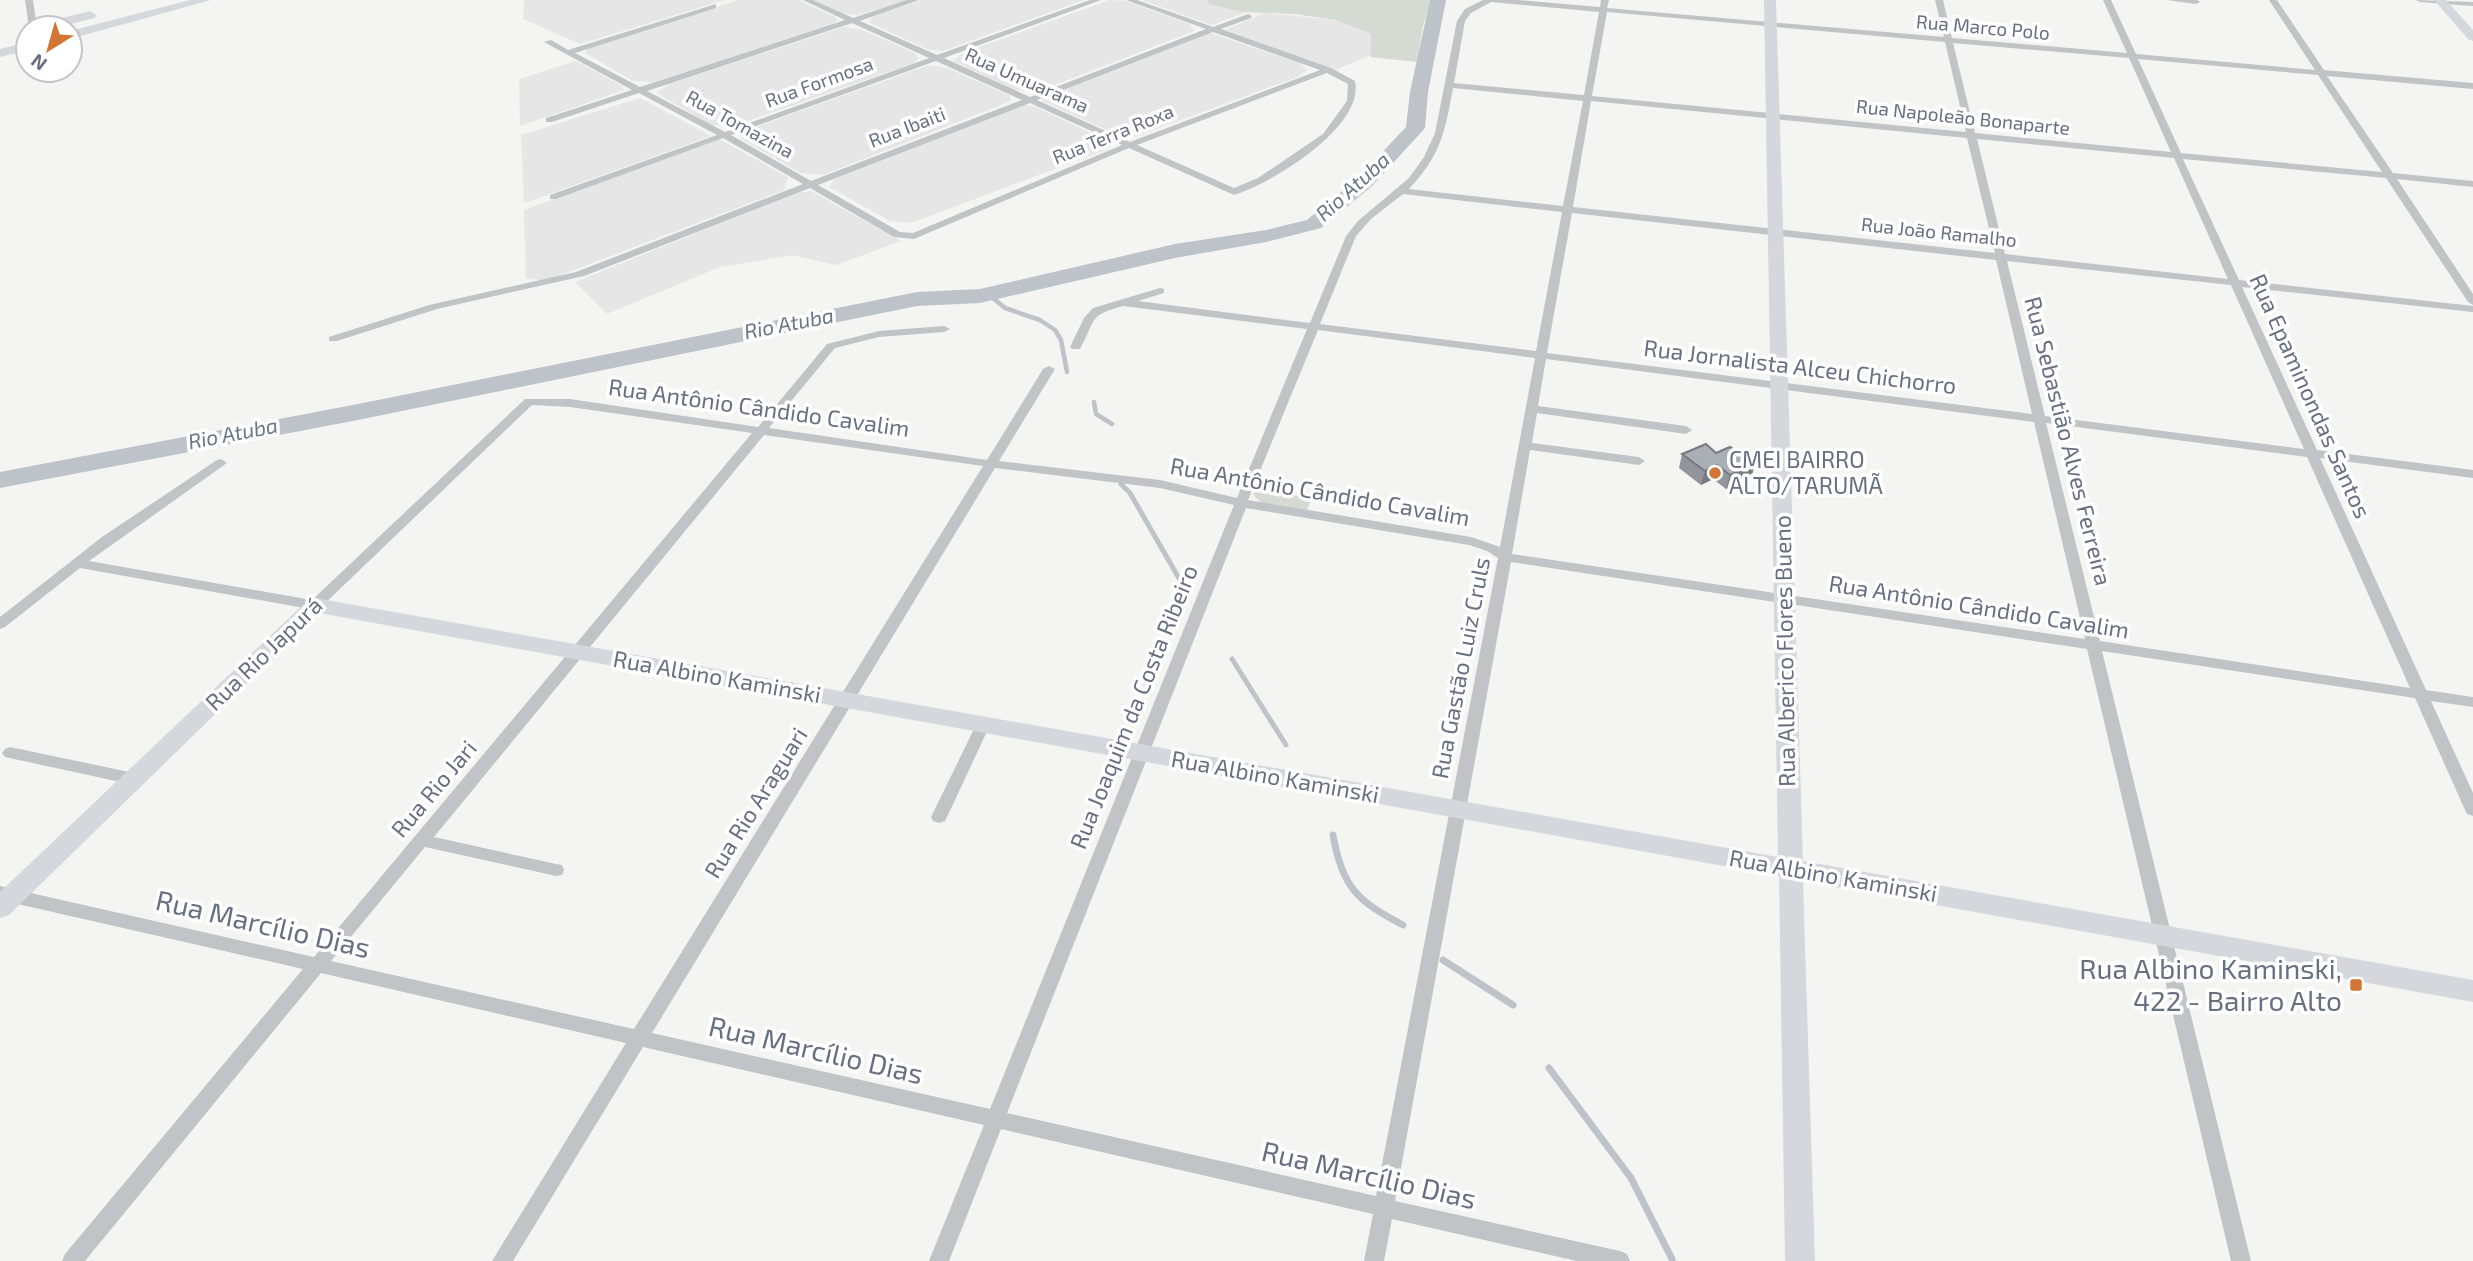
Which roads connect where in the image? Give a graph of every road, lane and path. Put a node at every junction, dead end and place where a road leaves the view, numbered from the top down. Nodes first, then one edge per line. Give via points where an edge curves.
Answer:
1 (205, 0) edge
2 (807, 0) edge
3 (915, 0) edge
4 (1097, 0) edge
5 (1130, 0) edge
6 (1490, 0) edge
7 (1770, 0) edge
8 (1939, 0) edge
9 (2108, 0) edge
10 (2171, 0) edge
11 (2273, 0) edge
12 (2420, 0) edge
13 (2441, 1) edge
14 (2196, 2) dead end
15 (2473, 4) edge
16 (1604, 5) edge
17 (126, 6) dead end
18 (713, 6) dead end
19 (101, 12) dead end
20 (84, 16) edge
21 (1248, 16) dead end
22 (139, 17) junction
23 (852, 21) junction
24 (1770, 24) junction
25 (1213, 29) junction
26 (84, 31) edge
27 (2473, 37) edge
28 (1948, 40) junction
29 (548, 43) dead end
30 (569, 52) junction
31 (2133, 56) junction
32 (935, 59) junction
33 (1328, 70) junction
34 (2321, 73) junction
35 (1449, 85) junction
36 (2473, 86) edge
37 (643, 91) junction
38 (1028, 99) junction
39 (1588, 99) junction
40 (1773, 117) junction
41 (549, 120) dead end
42 (724, 135) junction
43 (1971, 136) junction
44 (1129, 145) junction
45 (2177, 156) junction
46 (2390, 176) junction
47 (811, 183) junction
48 (2473, 184) edge
49 (1401, 191) junction
50 (553, 197) dead end
51 (1568, 209) junction
52 (1775, 232) junction
53 (914, 236) joint
54 (2000, 257) junction
55 (2234, 282) junction
56 (1160, 291) dead end
57 (1121, 302) junction
58 (2473, 302) edge
59 (2473, 309) edge
60 (1314, 327) junction
61 (944, 329) dead end
62 (333, 339) dead end
63 (1076, 348) dead end
64 (1542, 355) junction
65 (1049, 369) dead end
66 (1779, 386) junction
67 (529, 401) joint
68 (1532, 409) junction
69 (2039, 419) junction
70 (761, 429) junction
71 (1686, 430) dead end
72 (1525, 446) junction
73 (2310, 453) junction
74 (1640, 461) dead end
75 (221, 463) dead end
76 (991, 464) junction
77 (2473, 474) edge
78 (1241, 503) junction
79 (1505, 557) junction
80 (76, 563) junction
81 (1784, 599) junction
82 (315, 606) junction
83 (0, 624) edge
84 (2093, 645) junction
85 (577, 652) junction
86 (2420, 694) junction
87 (846, 700) junction
88 (2473, 702) edge
89 (983, 725) junction
90 (10, 753) dead end
91 (1143, 753) junction
92 (134, 779) junction
93 (1458, 810) junction
94 (2473, 810) edge
95 (939, 817) dead end
96 (421, 840) junction
97 (1790, 869) junction
98 (556, 870) dead end
99 (4, 899) edge
100 (2163, 935) junction
101 (318, 965) junction
102 (2473, 991) edge
103 (639, 1038) junction
104 (996, 1119) junction
105 (1384, 1207) junction
106 (72, 1261) edge
107 (502, 1261) edge
108 (939, 1261) edge
109 (1374, 1261) edge
110 (1620, 1261) edge
111 (1800, 1261) edge
112 (2241, 1261) edge

1 - 22 main road
2 - 23 street, Rua Umuarama
3 - 23 street
4 - 32 street, Rua Formosa
5 - 25 street
6 - 16 street, Rua Marco Polo
6 - 35 street, Rua Joaquim da Costa Ribeiro via 1463,16
7 - 24 street, Rua Alberico Flores Bueno
8 - 28 street, Rua Sebastião Alves Ferreira
9 - 31 street, Rua Epaminondas Santos
10 - 14 street
11 - 34 street
12 - 13 street
13 - 15 street
13 - 27 street
16 - 24 street, Rua Marco Polo
16 - 39 street, Rua Gastão Luiz Cruls
17 - 22 main road via 119,15
18 - 30 street
19 - 20 main road
21 - 25 street, Rua Ibaiti
22 - 26 main road
23 - 32 street, Rua Umuarama
23 - 37 street
24 - 28 street, Rua Marco Polo
24 - 40 street, Rua Alberico Flores Bueno
25 - 33 street
25 - 38 street, Rua Ibaiti
28 - 31 street, Rua Marco Polo
28 - 43 street, Rua Sebastião Alves Ferreira
29 - 30 street, Rua Tomazina
30 - 37 street, Rua Tomazina
31 - 34 street, Rua Marco Polo
31 - 45 street, Rua Epaminondas Santos
32 - 38 street, Rua Umuarama
32 - 42 street, Rua Formosa
33 - 44 street, Rua Terra Roxa
33 - 44 street, Rua Umuarama via 1352,83 1351,101 1326,136 1261,180 1234,192
34 - 36 street, Rua Marco Polo
34 - 46 street
35 - 39 street, Rua Napoleão Bonaparte
35 - 49 street, Rua Joaquim da Costa Ribeiro via 1437,144
37 - 41 street
37 - 42 street, Rua Tomazina
38 - 44 street, Rua Umuarama
38 - 47 street, Rua Ibaiti
39 - 40 street, Rua Napoleão Bonaparte
39 - 51 street, Rua Gastão Luiz Cruls
40 - 43 street, Rua Napoleão Bonaparte
40 - 52 street, Rua Alberico Flores Bueno
42 - 47 street, Rua Tomazina
42 - 50 street, Rua Formosa
43 - 45 street, Rua Napoleão Bonaparte
43 - 54 street, Rua Sebastião Alves Ferreira
44 - 53 street, Rua Terra Roxa
45 - 46 street, Rua Napoleão Bonaparte
45 - 55 street, Rua Epaminondas Santos
46 - 48 street, Rua Napoleão Bonaparte
46 - 58 street
47 - 53 street, Rua Tomazina via 898,234
47 - 62 street, Rua Ibaiti via 550,284 459,301
49 - 51 street, Rua João Ramalho
49 - 60 street, Rua Joaquim da Costa Ribeiro via 1354,230
51 - 52 street, Rua João Ramalho
51 - 64 street, Rua Gastão Luiz Cruls
52 - 54 street, Rua João Ramalho
52 - 66 street, Rua Alberico Flores Bueno
54 - 55 street, Rua João Ramalho
54 - 69 street, Rua Sebastião Alves Ferreira
55 - 59 street, Rua João Ramalho
55 - 73 street, Rua Epaminondas Santos
56 - 57 street
57 - 60 street, Rua Jornalista Alceu Chichorro
57 - 63 street via 1093,314
60 - 64 street, Rua Jornalista Alceu Chichorro
60 - 78 street, Rua Joaquim da Costa Ribeiro
61 - 70 street, Rua Rio Jari via 879,334 831,346
64 - 66 street, Rua Jornalista Alceu Chichorro
64 - 68 street, Rua Gastão Luiz Cruls
65 - 76 street, Rua Rio Araguari
66 - 69 street, Rua Jornalista Alceu Chichorro
66 - 81 street, Rua Alberico Flores Bueno
67 - 70 street, Rua Antônio Cândido Cavalim via 598,405
67 - 82 street, Rua Rio Japurá
68 - 71 street
68 - 72 street, Rua Gastão Luiz Cruls
69 - 73 street, Rua Jornalista Alceu Chichorro
69 - 84 street, Rua Sebastião Alves Ferreira
70 - 76 street, Rua Antônio Cândido Cavalim
70 - 85 street, Rua Rio Jari
72 - 74 street
72 - 79 street, Rua Gastão Luiz Cruls
73 - 77 street, Rua Jornalista Alceu Chichorro
73 - 86 street, Rua Epaminondas Santos
75 - 80 street
76 - 78 street, Rua Antônio Cândido Cavalim via 1160,484
76 - 87 street, Rua Rio Araguari
78 - 79 street, Rua Antônio Cândido Cavalim via 1471,541
78 - 91 street, Rua Joaquim da Costa Ribeiro
79 - 81 street, Rua Antônio Cândido Cavalim
79 - 93 street, Rua Gastão Luiz Cruls
80 - 82 street, Rua Albino Kaminski
80 - 83 street
81 - 84 street, Rua Antônio Cândido Cavalim
81 - 97 street, Rua Alberico Flores Bueno
82 - 85 street, Rua Albino Kaminski
82 - 92 street, Rua Rio Japurá
84 - 86 street, Rua Antônio Cândido Cavalim
84 - 100 street, Rua Sebastião Alves Ferreira
85 - 87 street, Rua Albino Kaminski
85 - 96 street, Rua Rio Jari
86 - 88 street, Rua Antônio Cândido Cavalim
86 - 94 street, Rua Epaminondas Santos
87 - 89 street, Rua Albino Kaminski
87 - 103 street, Rua Rio Araguari
89 - 91 street, Rua Albino Kaminski
89 - 95 street
90 - 92 street
91 - 93 street, Rua Albino Kaminski
91 - 104 street, Rua Joaquim da Costa Ribeiro
92 - 99 street, Rua Rio Japurá
93 - 97 street, Rua Albino Kaminski
93 - 105 street, Rua Gastão Luiz Cruls
96 - 98 street
96 - 101 street, Rua Rio Jari
97 - 100 street, Rua Albino Kaminski
97 - 111 street, Rua Alberico Flores Bueno
99 - 101 street, Rua Marcílio Dias
100 - 102 street, Rua Albino Kaminski
100 - 112 street, Rua Sebastião Alves Ferreira
101 - 103 street, Rua Marcílio Dias
101 - 106 street, Rua Rio Jari
103 - 104 street, Rua Marcílio Dias
103 - 107 street, Rua Rio Araguari
104 - 105 street, Rua Marcílio Dias
104 - 108 street, Rua Joaquim da Costa Ribeiro
105 - 109 street, Rua Gastão Luiz Cruls
105 - 110 street, Rua Marcílio Dias

